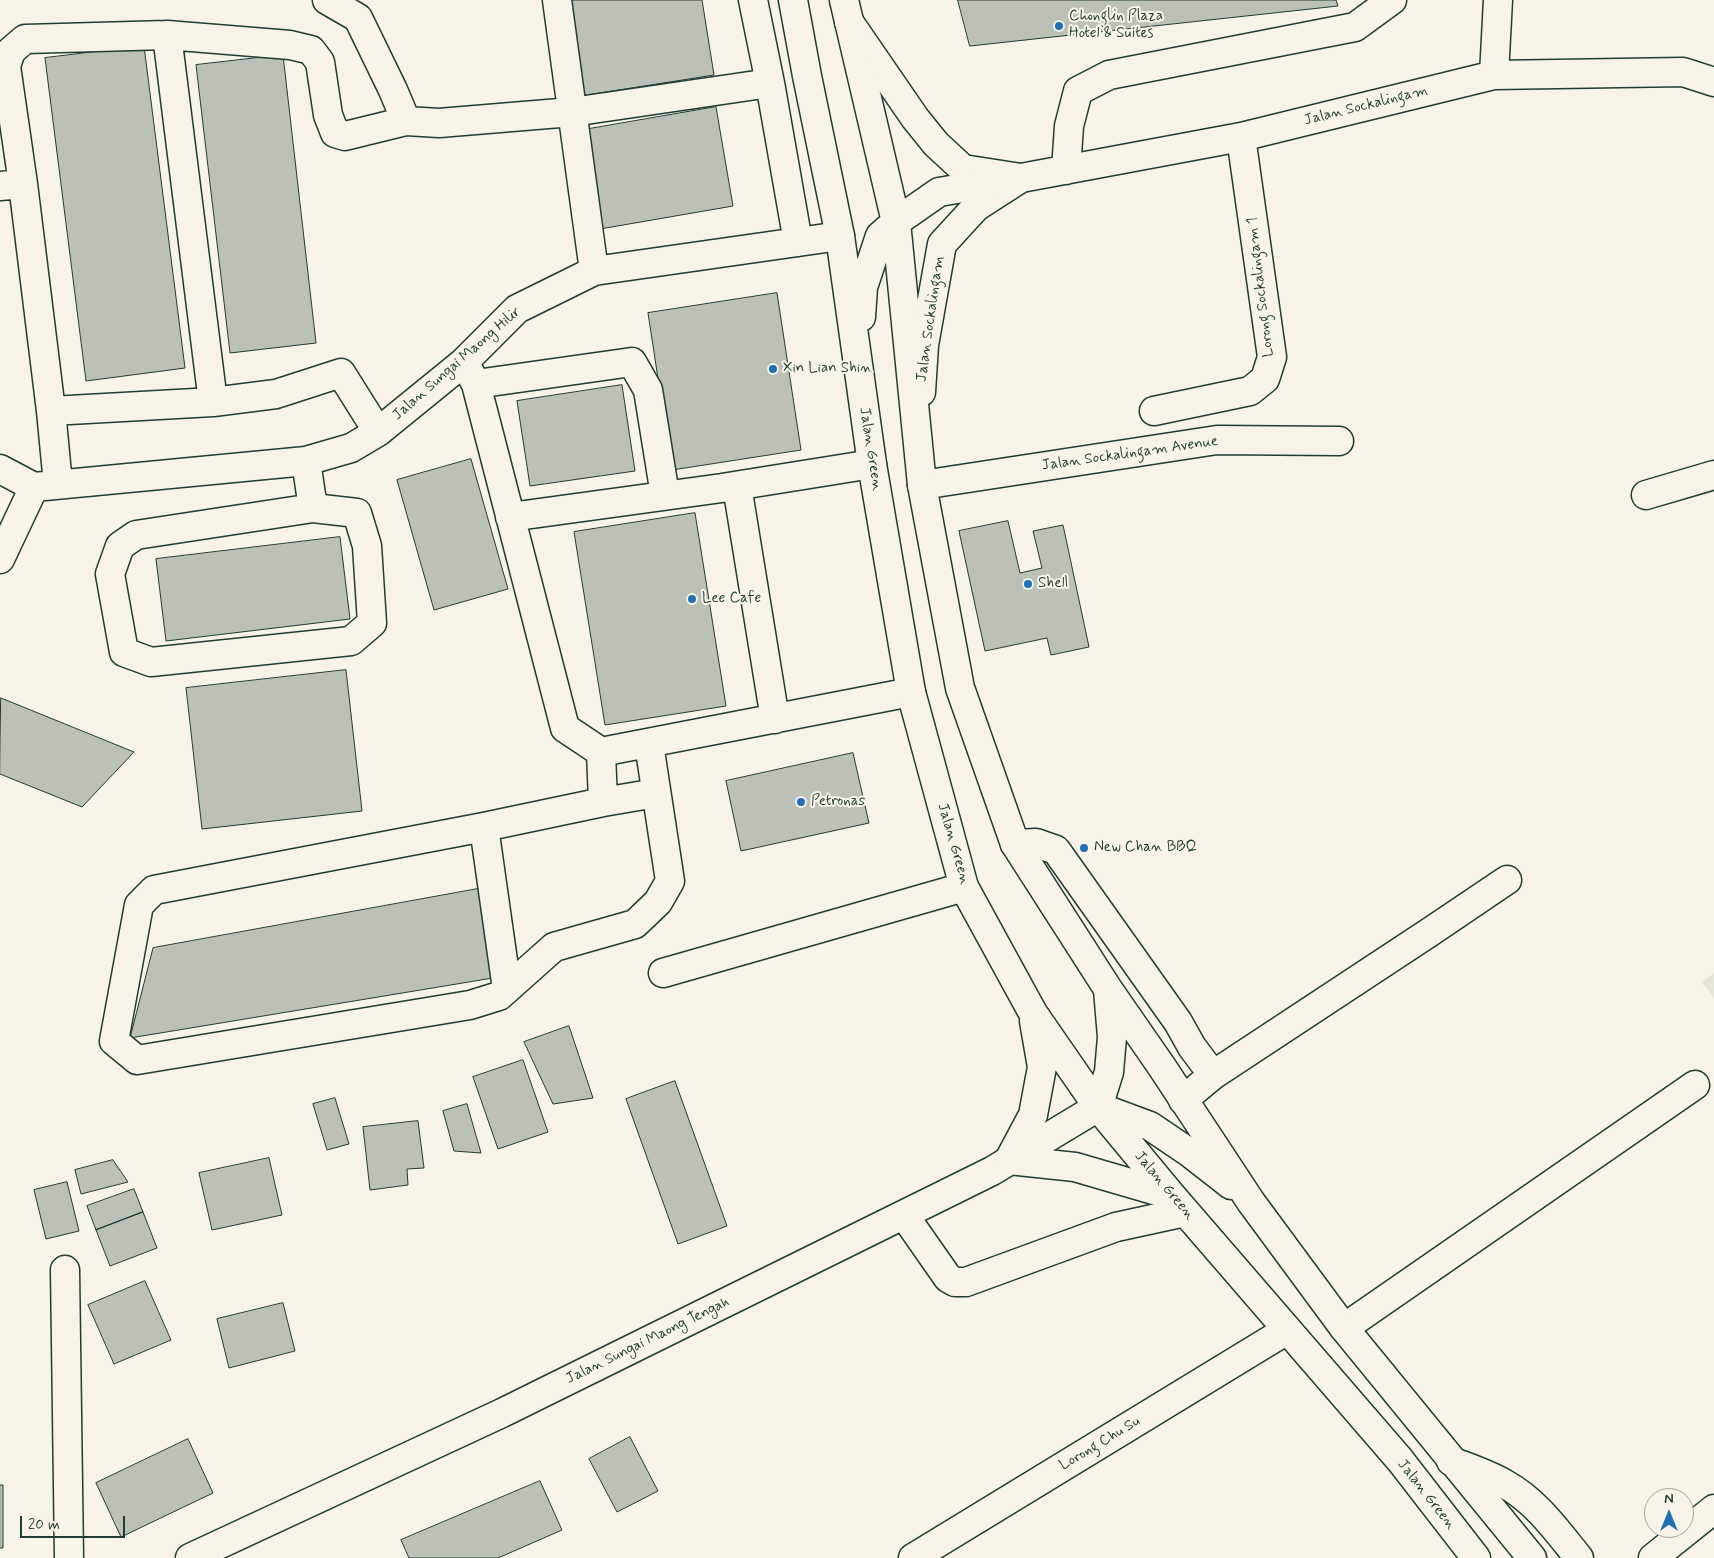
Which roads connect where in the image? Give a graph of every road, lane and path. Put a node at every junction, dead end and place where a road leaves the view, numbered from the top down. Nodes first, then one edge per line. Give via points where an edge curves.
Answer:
1 (327, 0) edge
2 (557, 0) edge
3 (753, 0) edge
4 (793, 0) edge
5 (1392, 0) edge
6 (1498, 0) edge
7 (846, 11) edge
8 (167, 35) junction
9 (1494, 75) junction
10 (1714, 82) edge
11 (770, 83) junction
12 (572, 112) junction
13 (406, 121) junction
14 (1241, 137) junction
15 (1066, 170) junction
16 (1021, 178) junction
17 (12, 185) edge
18 (896, 222) junction
19 (840, 236) junction
20 (798, 242) junction
21 (594, 271) junction
22 (858, 364) junction
23 (470, 373) junction
24 (214, 402) junction
25 (51, 411) junction
26 (1154, 411) dead end
27 (378, 432) junction
28 (917, 436) junction
29 (1339, 442) dead end
30 (306, 461) junction
31 (872, 464) junction
32 (0, 469) edge
33 (1714, 475) edge
34 (46, 485) junction
35 (922, 485) junction
36 (737, 486) junction
37 (665, 495) junction
38 (1646, 495) dead end
39 (313, 508) junction
40 (510, 517) junction
41 (0, 559) edge
42 (911, 692) junction
43 (774, 719) junction
44 (649, 744) junction
45 (601, 752) junction
46 (656, 793) junction
47 (603, 802) junction
48 (484, 828) junction
49 (1015, 844) junction
50 (1507, 880) dead end
51 (964, 887) junction
52 (663, 973) dead end
53 (507, 989) junction
54 (1108, 989) junction
55 (1033, 1013) junction
56 (1212, 1075) junction
57 (1696, 1085) dead end
58 (1183, 1100) junction
59 (1098, 1107) junction
60 (1009, 1160) junction
61 (1251, 1202) junction
62 (1178, 1204) junction
63 (904, 1215) junction
64 (65, 1270) dead end
65 (1344, 1328) junction
66 (1287, 1330) junction
67 (1451, 1461) junction
68 (1714, 1509) edge
69 (69, 1558) edge
70 (190, 1558) edge
71 (913, 1558) edge
72 (1476, 1558) edge
73 (1532, 1558) edge
74 (1579, 1558) edge
75 (1653, 1558) edge

1 - 13 street via 358,18
2 - 12 street
3 - 11 street
4 - 19 street, Jalan Green
5 - 15 street via 1355,26 1109,75 1078,92 1069,126
6 - 9 street
7 - 16 street, Jalan Sockalingam via 936,144 963,168
7 - 18 street
8 - 13 street via 290,44 312,50 320,62 328,115 335,133 345,136
8 - 17 street via 25,39 11,51 6,66
8 - 24 street
9 - 10 street, Jalan Sockalingam via 1683,72
9 - 14 street, Jalan Sockalingam
11 - 12 street
11 - 20 street
12 - 13 street via 439,123
12 - 21 street
14 - 15 street, Jalan Sockalingam
14 - 26 street, Lorong Sockalingam 1 via 1272,357 1265,380 1250,391
15 - 16 street, Jalan Sockalingam
16 - 18 street via 939,192
16 - 28 street, Jalan Sockalingam via 976,207 942,244 924,345
17 - 25 street
18 - 22 street via 880,236 863,287
18 - 28 street
19 - 20 street, Jalan Sungai Maong Hilir
19 - 22 street, Jalan Green
20 - 21 street, Jalan Sungai Maong Hilir
21 - 23 street, Jalan Sungai Maong Hilir via 517,309
22 - 31 street, Jalan Green
23 - 27 street, Jalan Sungai Maong Hilir
23 - 37 street via 632,362 648,390
23 - 40 street
24 - 25 street
24 - 27 street via 276,394 341,372
25 - 34 street
27 - 30 street, Jalan Sungai Maong Hilir via 351,448
28 - 35 street
29 - 35 street, Jalan Sockalingam Avenue via 1217,440
30 - 34 street, Jalan Sungai Maong Hilir
30 - 39 street
31 - 36 street
31 - 42 street, Jalan Green
32 - 34 street
33 - 38 street
34 - 41 street
35 - 49 street via 960,688
36 - 37 street
36 - 43 street
37 - 40 street
39 - 39 street via 136,535 120,546 110,574 124,652 150,662 351,641 372,623 367,546 357,513
40 - 45 street via 565,728
42 - 43 street
42 - 51 street, Jalan Green
43 - 44 street
44 - 45 street
44 - 46 street
45 - 47 street
46 - 47 street
46 - 53 street via 670,881 658,902 635,924 554,947
47 - 48 street
48 - 53 street
48 - 53 street via 154,890 139,904 114,1041 137,1060 470,1005 499,996
49 - 54 street
49 - 56 street via 1036,843 1056,850
50 - 56 street
51 - 52 street
51 - 55 street, Jalan Green
54 - 58 street
54 - 59 street via 1112,1037 1109,1072
55 - 59 street, Jalan Green
55 - 60 street via 1042,1067 1034,1115
56 - 58 street
57 - 65 street
58 - 61 street
59 - 60 street, Jalan Sungai Maong Tengah
59 - 61 street via 1150,1126
59 - 62 street, Jalan Green
60 - 62 street via 1076,1167
60 - 63 street, Jalan Sungai Maong Tengah
61 - 65 street
62 - 63 street via 966,1282 948,1278
62 - 66 street, Jalan Green
63 - 70 street, Jalan Sungai Maong Tengah via 502,1413
64 - 69 street
65 - 67 street
66 - 71 street, Lorong Chu Su
66 - 72 street, Jalan Green via 1400,1460
67 - 73 street
67 - 74 street via 1505,1484 1526,1498
68 - 75 street

